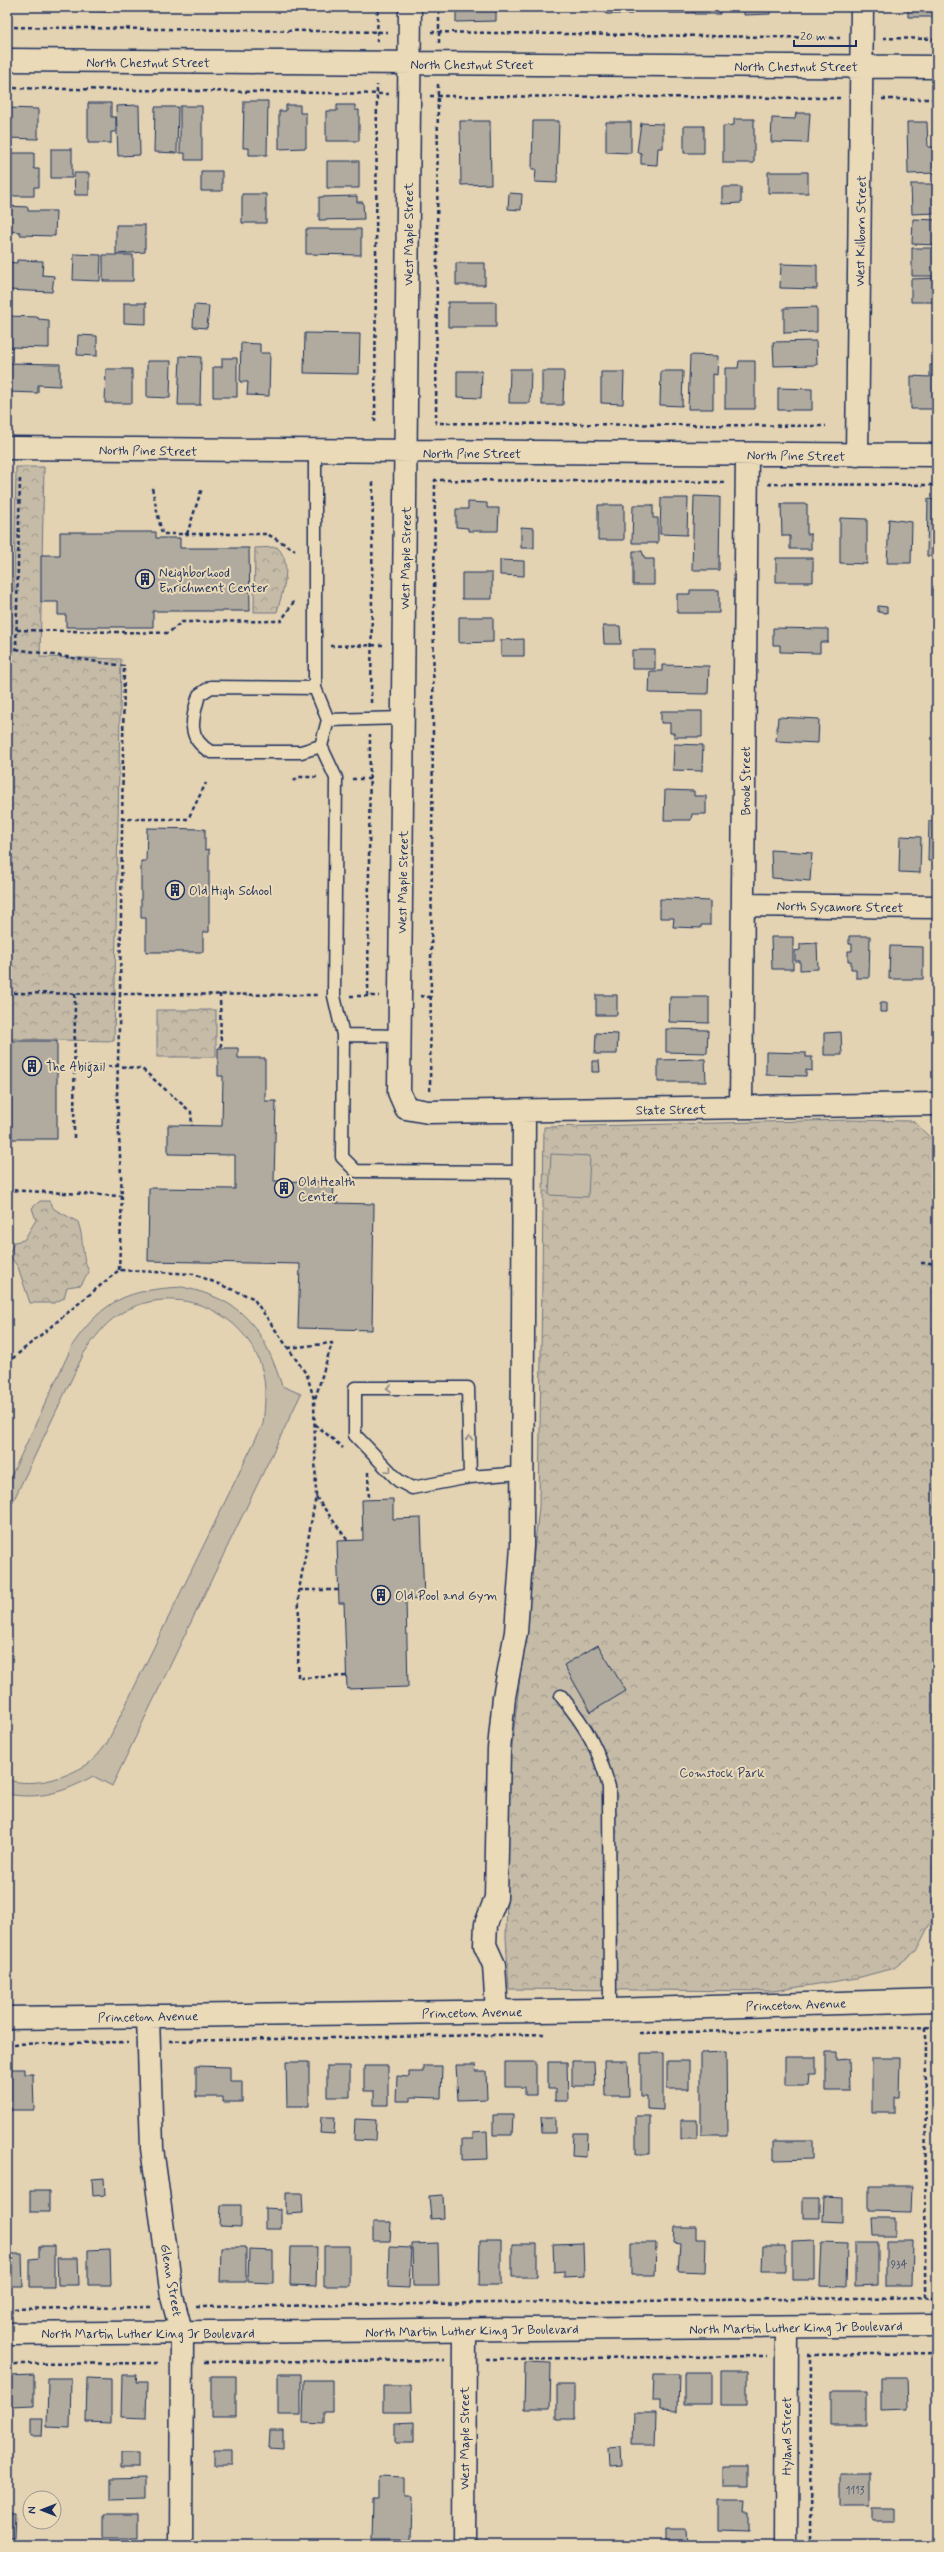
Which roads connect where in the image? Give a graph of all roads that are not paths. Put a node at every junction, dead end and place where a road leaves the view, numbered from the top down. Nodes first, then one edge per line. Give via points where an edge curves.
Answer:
1 (410, 7) edge
2 (862, 7) edge
3 (7, 60) edge
4 (410, 63) junction
5 (862, 67) junction
6 (937, 67) edge
7 (7, 448) edge
8 (315, 451) junction
9 (406, 452) junction
10 (747, 454) junction
11 (857, 455) junction
12 (937, 455) edge
13 (315, 688) junction
14 (404, 718) junction
15 (328, 720) junction
16 (321, 746) junction
17 (744, 905) junction
18 (937, 907) edge
19 (343, 1034) junction
20 (400, 1036) junction
21 (937, 1104) edge
22 (406, 1108) joint
23 (741, 1108) junction
24 (524, 1111) junction
25 (525, 1172) junction
26 (522, 1473) junction
27 (470, 1477) junction
28 (561, 1696) dead end
29 (937, 2000) edge
30 (610, 2010) junction
31 (497, 2011) junction
32 (148, 2016) junction
33 (7, 2018) edge
34 (937, 2325) edge
35 (787, 2328) junction
36 (465, 2330) junction
37 (7, 2334) edge
38 (182, 2334) junction
39 (181, 2545) edge
40 (464, 2545) edge
41 (786, 2545) edge

1 - 4 street, West Maple Street
2 - 5 street, West Kilborn Street
3 - 4 street, North Chestnut Street
4 - 5 street, North Chestnut Street
4 - 9 street, West Maple Street
5 - 6 street, North Chestnut Street
5 - 11 street, West Kilborn Street
7 - 8 street, North Pine Street
8 - 9 street, North Pine Street
8 - 13 lane
9 - 10 street, North Pine Street
9 - 14 street, West Maple Street
10 - 11 street, North Pine Street
10 - 17 street, Brook Street
11 - 12 street, North Pine Street
13 - 15 lane
13 - 16 lane via 211,687 199,694 194,713 194,736 199,745 211,752 301,752
14 - 15 lane
14 - 20 street, West Maple Street
15 - 16 lane
16 - 19 lane via 336,778 334,996
17 - 18 street, North Sycamore Street
17 - 23 street, Brook Street
19 - 20 lane
19 - 25 lane via 342,1157 356,1172
20 - 22 street, West Maple Street via 399,1092
21 - 23 street, State Street
22 - 24 street, State Street via 428,1112
23 - 24 street, State Street
24 - 25 street
25 - 26 street
26 - 27 lane
26 - 31 street via 522,1546 516,1632 498,1749 496,1898 486,1924 485,1945 494,1965
27 -> 27 lane via 468,1388 355,1388 355,1435 399,1481 412,1488
28 - 30 lane via 586,1728 603,1763 609,1787
29 - 30 street, Princeton Avenue
30 - 31 street, Princeton Avenue
31 - 32 street, Princeton Avenue
32 - 33 street, Princeton Avenue
32 - 38 street, Glenn Street via 152,2148 172,2297
34 - 35 street, North Martin Luther King Jr Boulevard
35 - 36 street, North Martin Luther King Jr Boulevard
35 - 41 street, Hyland Street
36 - 38 street, North Martin Luther King Jr Boulevard
36 - 40 street, West Maple Street
37 - 38 street, North Martin Luther King Jr Boulevard
38 - 39 street, Glenn Street

